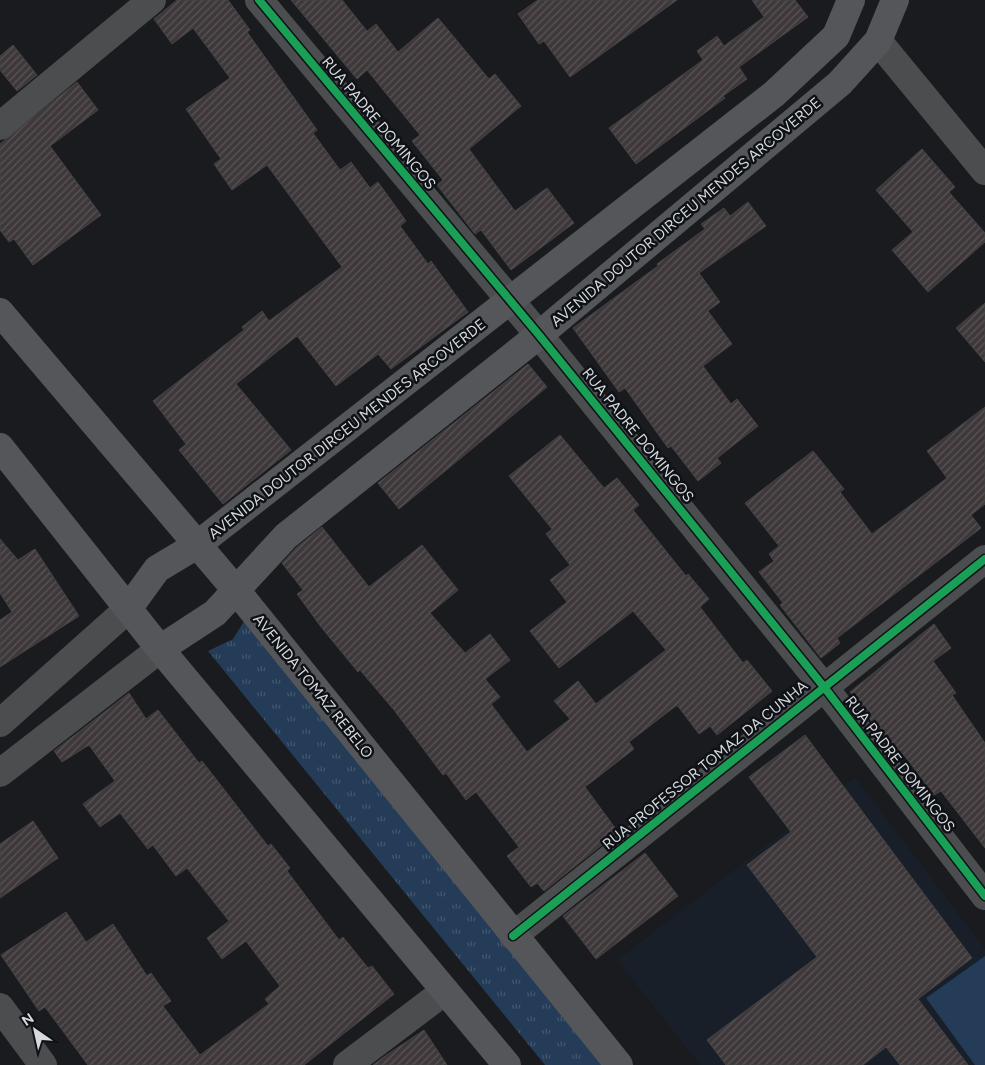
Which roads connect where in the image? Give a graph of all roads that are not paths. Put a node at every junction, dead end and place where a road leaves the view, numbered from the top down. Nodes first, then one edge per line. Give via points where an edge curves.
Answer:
1 (152, 0) edge
2 (259, 0) edge
3 (851, 0) edge
4 (895, 0) edge
5 (878, 41) junction
6 (774, 94) junction
7 (798, 118) junction
8 (0, 126) edge
9 (985, 172) edge
10 (511, 302) junction
11 (0, 312) edge
12 (539, 334) junction
13 (0, 447) edge
14 (197, 545) junction
15 (985, 559) edge
16 (235, 589) junction
17 (128, 609) junction
18 (160, 649) junction
19 (824, 687) junction
20 (0, 723) edge
21 (0, 773) edge
22 (985, 896) edge
23 (514, 936) junction
24 (445, 991) junction
25 (0, 1007) edge
26 (43, 1065) edge
27 (347, 1065) edge
28 (507, 1065) edge
29 (619, 1065) edge

1 - 8 street
2 - 10 street, RUA PADRE DOMINGOS
3 - 6 main road, AVENIDA DOUTOR DIRCEU MENDES ARCOVERDE via 836,36
4 - 5 main road, AVENIDA DOUTOR DIRCEU MENDES ARCOVERDE
5 - 7 main road, AVENIDA DOUTOR DIRCEU MENDES ARCOVERDE via 840,83
5 - 9 street
6 - 7 main road
6 - 10 main road, AVENIDA DOUTOR DIRCEU MENDES ARCOVERDE
7 - 12 main road, AVENIDA DOUTOR DIRCEU MENDES ARCOVERDE
10 - 12 street, RUA PADRE DOMINGOS
10 - 14 main road, AVENIDA DOUTOR DIRCEU MENDES ARCOVERDE
11 - 14 main road, AVENIDA TOMAZ REBELO
12 - 16 main road, AVENIDA DOUTOR DIRCEU MENDES ARCOVERDE via 286,536
12 - 19 street, RUA PADRE DOMINGOS
13 - 17 main road
14 - 16 main road, AVENIDA TOMAZ REBELO
14 - 17 main road, AVENIDA DOUTOR DIRCEU MENDES ARCOVERDE via 157,569
15 - 19 street, RUA PROFESSOR TOMAZ DA CUNHA
16 - 18 main road, AVENIDA DOUTOR DIRCEU MENDES ARCOVERDE via 216,613
16 - 23 main road, AVENIDA TOMAZ REBELO
17 - 18 main road
17 - 20 street, AVENIDA DOUTOR DIRCEU MENDES ARCOVERDE
18 - 21 street, AVENIDA DOUTOR DIRCEU MENDES ARCOVERDE
18 - 24 main road
19 - 22 street, RUA PADRE DOMINGOS
19 - 23 street, RUA PROFESSOR TOMAZ DA CUNHA
23 - 29 main road, AVENIDA TOMAZ REBELO
24 - 27 street
24 - 28 main road
25 - 26 street

